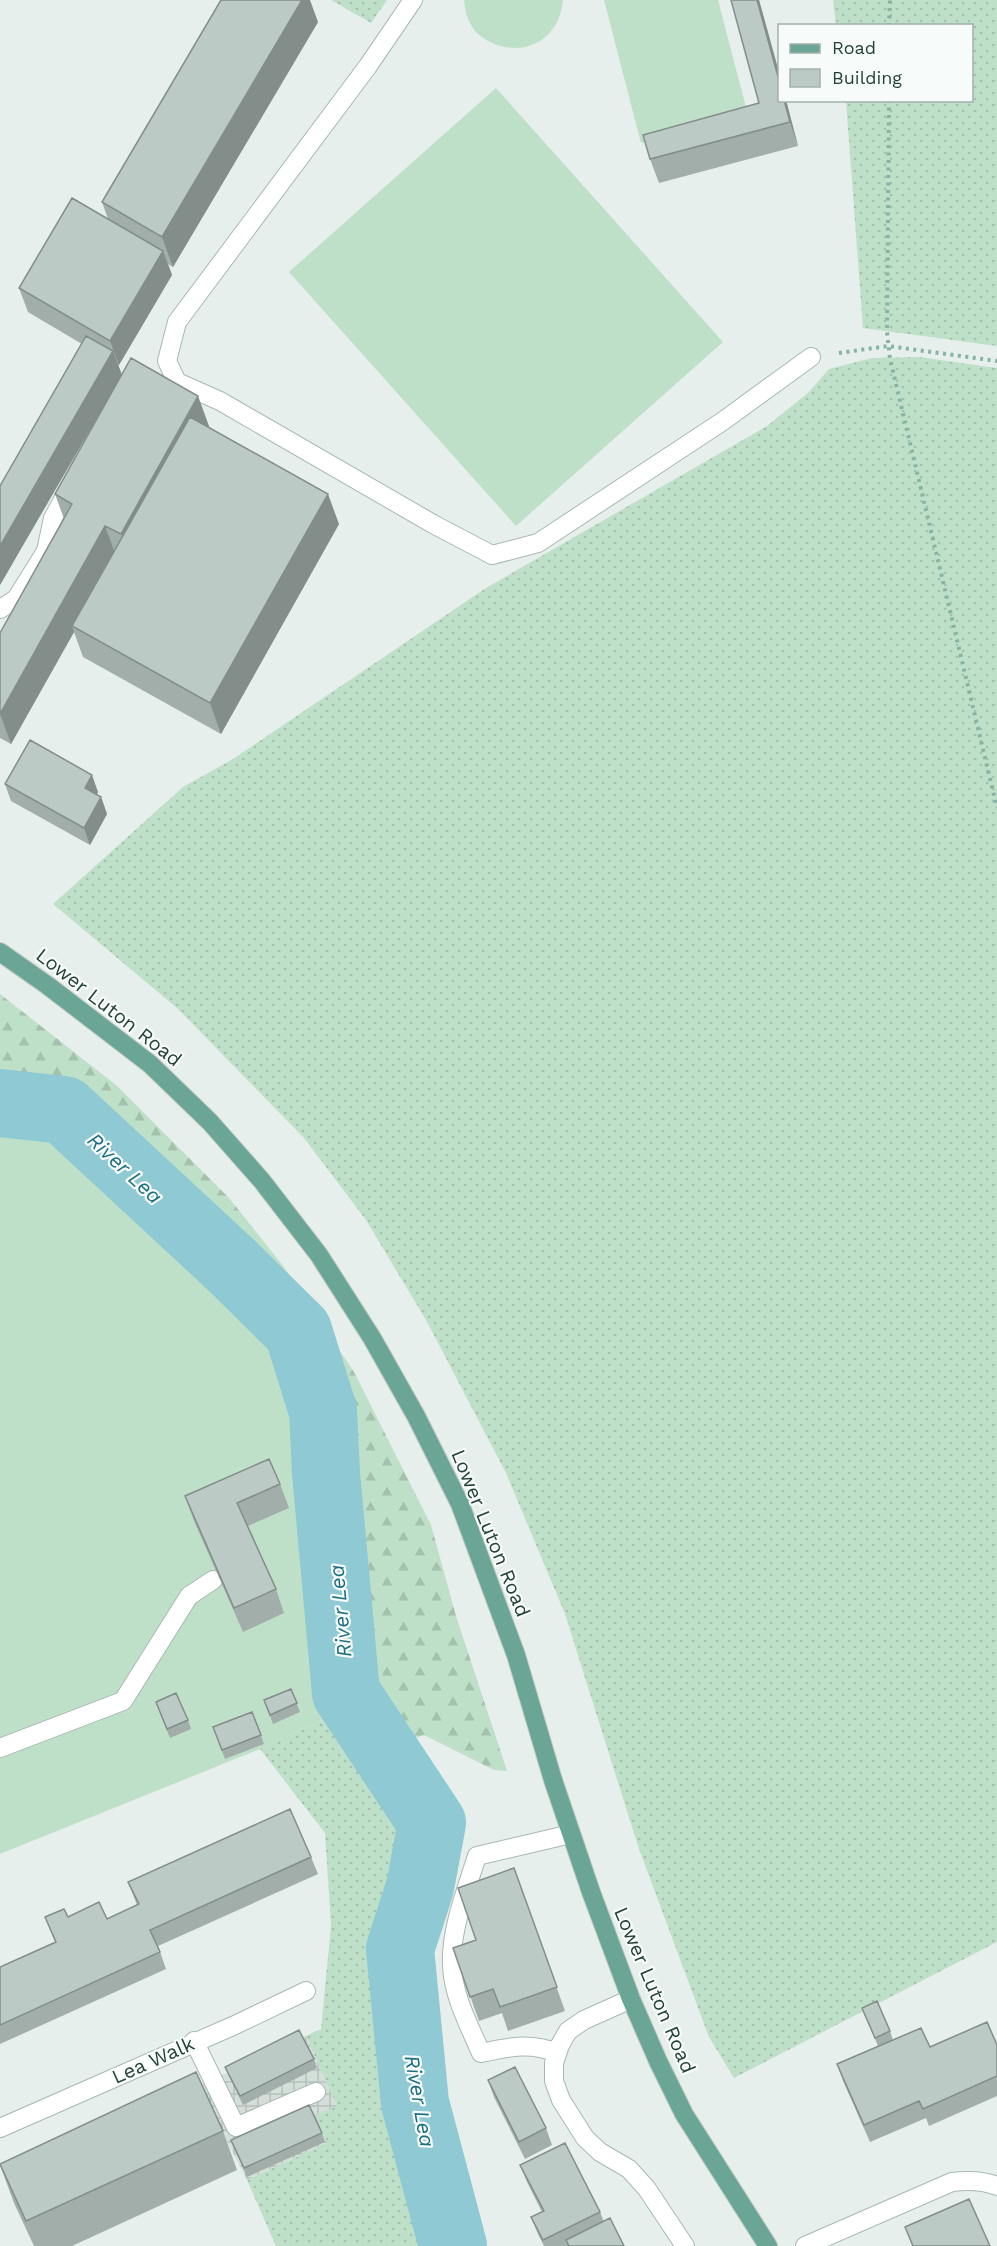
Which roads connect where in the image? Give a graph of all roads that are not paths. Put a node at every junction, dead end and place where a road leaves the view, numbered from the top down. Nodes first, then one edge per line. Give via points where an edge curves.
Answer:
1 (412, 0) edge
2 (811, 357) road end
3 (167, 361) junction
4 (149, 370) edge
5 (81, 469) edge
6 (0, 609) edge
7 (0, 952) edge
8 (213, 1580) edge
9 (0, 1748) edge
10 (571, 1834) junction
11 (306, 1991) dead end
12 (631, 1999) junction
13 (194, 2041) junction
14 (557, 2053) junction
15 (316, 2092) dead end
16 (0, 2128) edge
17 (997, 2186) edge
18 (685, 2246) edge
19 (768, 2246) edge
20 (805, 2246) edge

1 - 3 street via 368,66 177,322
2 - 3 street via 723,421 538,543 492,555 220,401 177,382
3 - 4 street
5 - 6 street via 53,518 46,551 16,599
7 - 10 main road, Lower Luton Road via 150,1064 210,1122 319,1255 411,1406 460,1504 516,1655
8 - 9 street via 189,1596 123,1701
10 - 12 main road, Lower Luton Road
10 - 14 street via 477,1856 457,1919 452,1964 458,2000 481,2053 518,2046 541,2046
11 - 13 street, Lea Walk
12 - 14 street via 584,2019 568,2031
12 - 19 main road, Lower Luton Road via 684,2114
13 - 15 street via 236,2127
13 - 16 street, Lea Walk
14 - 18 street via 554,2081 585,2138 629,2169
17 - 20 street via 967,2180 952,2182

